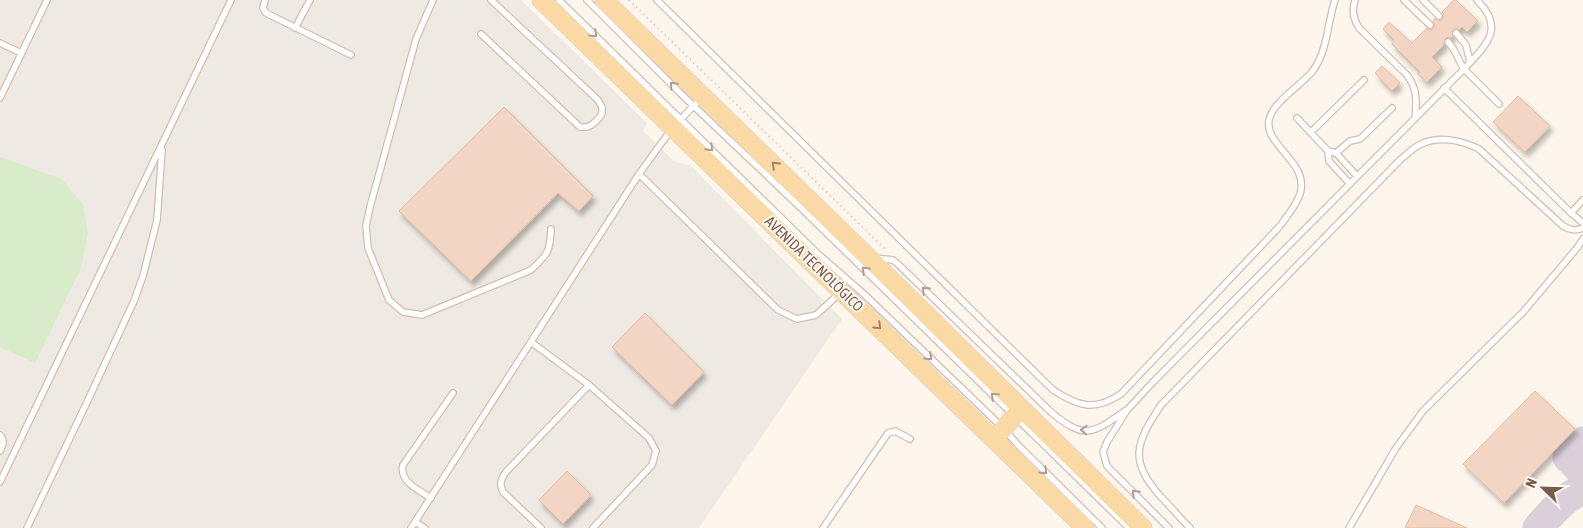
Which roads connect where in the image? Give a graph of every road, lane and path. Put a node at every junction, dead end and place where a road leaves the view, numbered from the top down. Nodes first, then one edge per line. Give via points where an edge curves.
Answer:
1 (231, 0) edge
2 (266, 0) edge
3 (310, 0) edge
4 (433, 0) edge
5 (491, 0) edge
6 (541, 0) edge
7 (559, 0) edge
8 (588, 0) edge
9 (604, 0) edge
10 (629, 0) edge
11 (657, 0) edge
12 (1335, 0) edge
13 (1354, 0) edge
14 (1404, 0) edge
15 (1423, 0) edge
16 (1477, 0) edge
17 (45, 1) edge
18 (1439, 16) dead end
19 (1430, 25) dead end
20 (295, 28) junction
21 (1456, 33) dead end
22 (481, 34) dead end
23 (1448, 42) dead end
24 (0, 43) edge
25 (21, 53) junction
26 (351, 55) dead end
27 (1470, 62) junction
28 (1464, 69) junction
29 (1364, 80) dead end
30 (1444, 88) junction
31 (0, 98) edge
32 (698, 101) junction
33 (1499, 104) dead end
34 (1392, 108) dead end
35 (1297, 118) dead end
36 (1415, 118) junction
37 (677, 123) junction
38 (1311, 132) junction
39 (162, 147) junction
40 (1328, 151) junction
41 (1336, 153) junction
42 (639, 174) junction
43 (1357, 176) junction
44 (1350, 184) junction
45 (1583, 200) edge
46 (1571, 213) junction
47 (1583, 223) edge
48 (1583, 228) edge
49 (551, 229) dead end
50 (1583, 239) edge
51 (868, 257) junction
52 (893, 260) junction
53 (842, 291) junction
54 (531, 342) junction
55 (589, 385) junction
56 (453, 393) dead end
57 (1127, 410) junction
58 (1008, 423) junction
59 (0, 435) edge
60 (910, 439) dead end
61 (0, 451) edge
62 (0, 482) edge
63 (431, 498) junction
64 (415, 522) junction
65 (27, 528) edge
66 (411, 528) edge
67 (425, 528) edge
68 (541, 528) edge
69 (593, 528) edge
70 (823, 528) edge
71 (1085, 528) edge
72 (1102, 528) edge
73 (1129, 528) edge
74 (1143, 528) edge
75 (1169, 528) edge
76 (1190, 528) edge
77 (1349, 528) edge

1 - 39 lane
2 - 20 lane via 263,8 266,14
3 - 20 lane
4 - 49 lane via 416,39 366,226 368,248 389,300 402,312 422,315 531,270 550,247
5 - 22 lane via 598,100 602,114 593,125 580,127
6 - 37 main road, AVENIDA TECNOLÓGICO
7 -> 37 lane
32 -> 8 lane
9 - 32 main road, AVENIDA TECNOLÓGICO
10 - 52 path
11 - 12 lane via 1053,390 1085,405 1098,405 1121,394 1280,226 1295,205 1301,182 1291,159 1270,131 1269,120 1276,107 1311,72 1320,58
13 - 36 lane via 1352,11 1358,28 1412,82 1417,97
14 - 19 lane
15 - 18 lane
16 - 27 lane via 1490,18 1492,31 1489,40
17 - 25 lane
20 - 26 lane
21 - 27 lane via 1466,45
23 - 28 lane
24 - 25 lane
25 - 31 lane
27 - 28 lane
28 - 30 lane
28 - 33 lane
29 - 38 lane
30 - 36 lane
30 - 46 lane
32 - 37 lane
51 -> 32 main road, AVENIDA TECNOLÓGICO
58 -> 32 lane
34 - 41 lane via 1360,139 1350,141
35 - 38 lane
36 - 43 lane
37 - 42 lane
37 - 53 main road, AVENIDA TECNOLÓGICO
37 -> 58 lane
38 - 40 lane
39 - 62 lane
39 - 65 lane via 157,220 143,276
40 - 41 lane
40 - 44 lane via 1330,161
41 - 43 lane
42 - 53 lane via 778,310 796,319 816,315
42 - 54 lane
43 - 44 lane
44 - 57 lane
45 - 46 lane
46 - 47 lane
48 - 76 lane via 1576,231 1563,226 1479,150 1468,144 1432,140 1418,146 1400,160 1168,398 1150,421 1139,454 1142,470 1148,482
50 - 77 lane via 1524,311 1423,411 1396,448
51 - 52 lane
51 - 58 main road, AVENIDA TECNOLÓGICO
57 -> 52 lane via 1094,430 1077,430 1068,426
53 -> 58 main road, AVENIDA TECNOLÓGICO
54 - 55 lane
54 - 63 lane
55 - 68 lane via 501,480 503,492
55 - 69 lane via 649,438 656,451 652,465
56 - 63 lane via 401,471 409,483
75 -> 57 lane via 1104,459 1107,442
58 - 71 main road, AVENIDA TECNOLÓGICO
58 -> 72 lane via 1018,445
58 - 73 lane
58 - 74 main road, AVENIDA TECNOLÓGICO
59 - 61 lane via 3,444
60 - 70 lane via 895,431 888,433
63 - 64 lane
64 - 66 lane
64 - 67 lane

